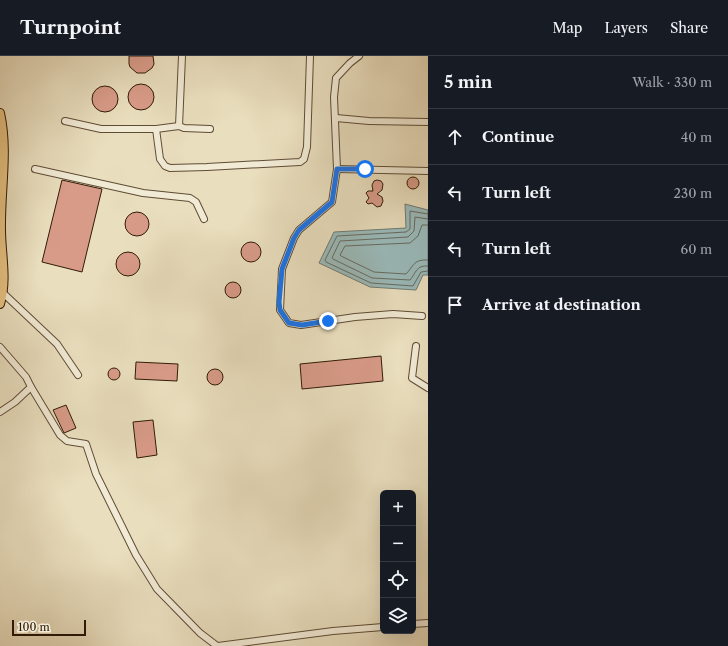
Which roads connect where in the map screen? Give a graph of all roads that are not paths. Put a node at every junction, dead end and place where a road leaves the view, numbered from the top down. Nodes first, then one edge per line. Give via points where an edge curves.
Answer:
1 (182, 56) edge
2 (310, 56) edge
3 (359, 56) edge
4 (0, 113) edge
5 (336, 118) junction
6 (65, 120) dead end
7 (428, 122) edge
8 (179, 126) junction
9 (156, 129) junction
10 (210, 129) dead end
11 (35, 169) dead end
12 (337, 169) junction
13 (428, 171) edge
14 (204, 219) dead end
15 (3, 293) junction
16 (0, 304) edge
17 (422, 316) dead end
18 (416, 346) dead end
19 (0, 347) edge
20 (78, 375) dead end
21 (31, 387) junction
22 (428, 388) edge
23 (0, 412) edge
24 (428, 623) edge
25 (416, 624) edge
26 (380, 627) edge
27 (218, 646) edge

1 - 8 street
2 - 9 street via 307,147 304,159 300,162 170,168 160,159
3 - 5 street via 336,78
4 - 15 main road via 5,146 0,224
5 - 7 street
5 - 12 street
6 - 9 street via 101,129
8 - 9 street
8 - 10 street
11 - 14 street via 143,193 190,198 196,202
12 - 13 street
12 - 17 street via 332,202 299,230 294,238 282,269 280,310 289,323 302,325 392,314
15 - 16 main road
15 - 20 street via 57,344
18 - 22 street via 412,378
19 - 21 street via 26,377
21 - 23 street
21 - 27 street via 60,435 68,441 86,444 96,474 136,555 157,589 200,633
24 - 25 street
26 - 27 street

